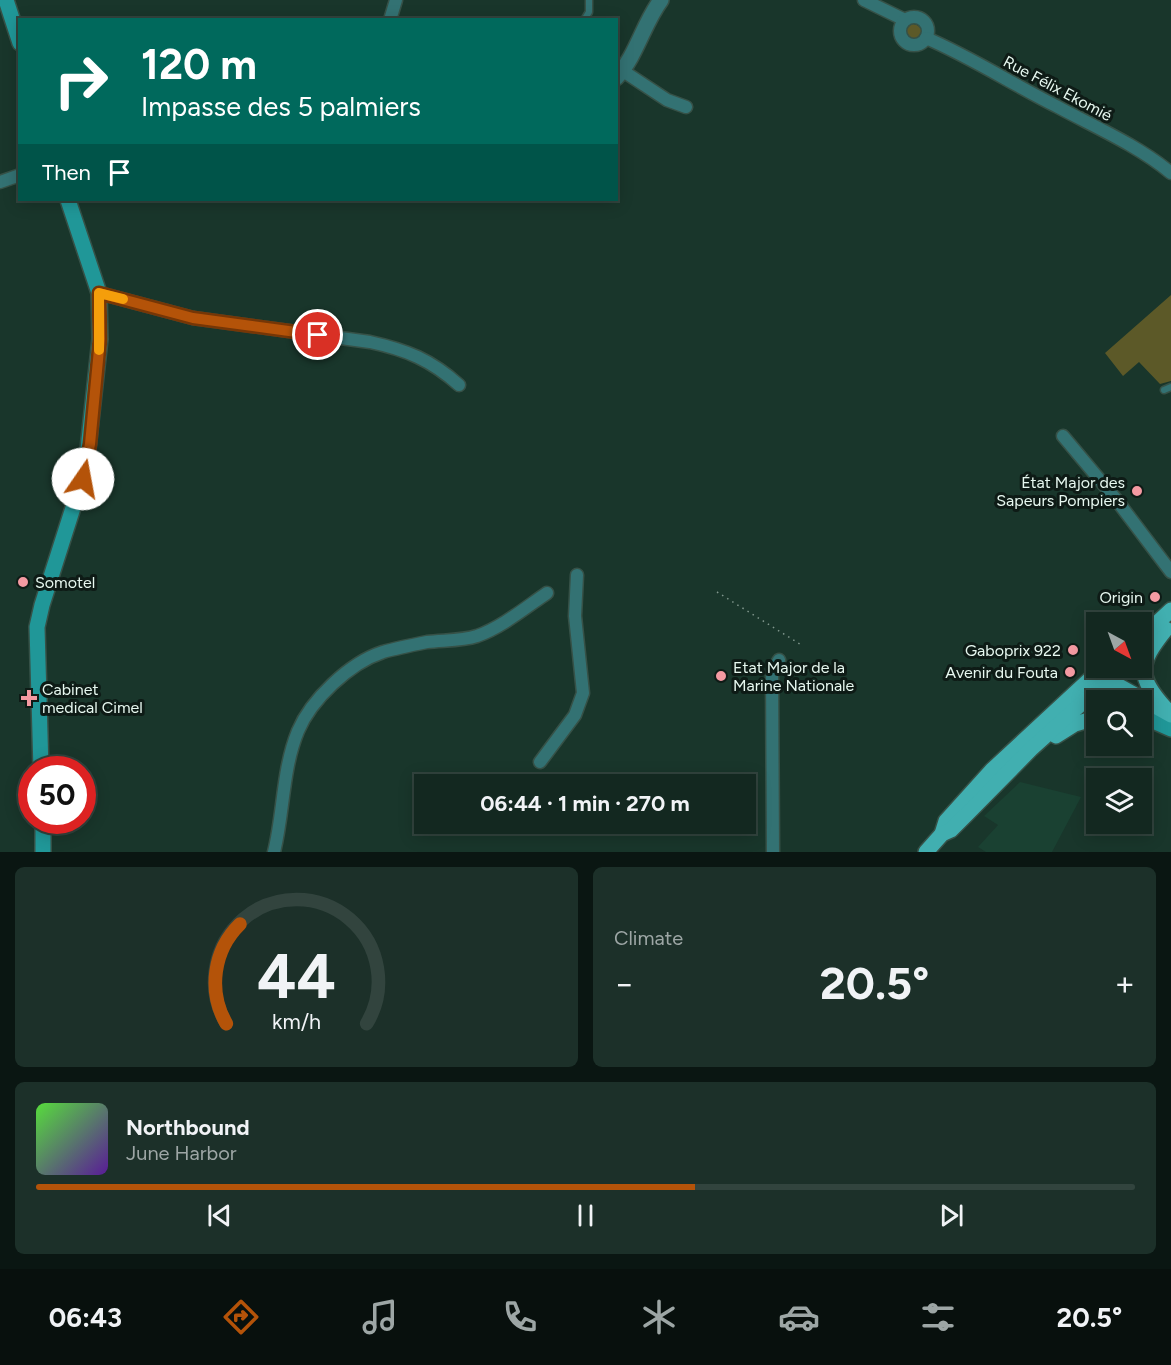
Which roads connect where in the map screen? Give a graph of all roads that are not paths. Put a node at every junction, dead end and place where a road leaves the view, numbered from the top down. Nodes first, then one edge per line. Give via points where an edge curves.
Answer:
1 (6, 0) edge
2 (396, 0) edge
3 (589, 0) edge
4 (864, 0) edge
5 (655, 3) edge
6 (391, 18) edge
7 (585, 18) edge
8 (905, 20) junction
9 (18, 37) edge
10 (926, 38) junction
11 (620, 74) edge
12 (686, 107) dead end
13 (1171, 173) edge
14 (18, 176) edge
15 (0, 182) edge
16 (68, 201) edge
17 (99, 293) junction
18 (459, 385) dead end
19 (1171, 387) edge
20 (1164, 390) dead end
21 (1063, 436) dead end
22 (1171, 572) edge
23 (577, 575) dead end
24 (547, 593) dead end
25 (1171, 608) edge
26 (1152, 624) edge
27 (1168, 627) edge
28 (1152, 628) edge
29 (1152, 641) edge
30 (779, 660) dead end
31 (1091, 678) edge
32 (1111, 678) edge
33 (1101, 689) edge
34 (1171, 715) edge
35 (1086, 720) edge
36 (1152, 721) edge
37 (1171, 729) edge
38 (1011, 753) junction
39 (41, 756) edge
40 (540, 762) dead end
41 (998, 782) junction
42 (43, 834) edge
43 (942, 834) junction
44 (44, 852) edge
45 (274, 852) edge
46 (774, 852) edge
47 (926, 852) edge

1 - 9 main road
2 - 6 street
3 - 7 lane
4 - 8 street
5 - 11 street via 637,47
8 - 10 street via 921,19 928,29
8 - 10 street via 901,28 905,41 919,44
10 - 13 street, Rue Félix Ekomié via 1094,125
11 - 12 street
14 - 15 street
16 - 17 main road
17 - 18 street via 193,318 395,347 426,361
17 - 39 main road via 100,339 87,467 37,627
19 - 20 lane
21 - 22 street
23 - 40 street via 575,616 583,693 575,715
24 - 45 street via 476,636 382,652 339,678 309,710 297,732 286,765
25 - 26 main road
25 - 28 main road
27 - 29 main road
27 - 34 main road via 1147,655 1144,672 1151,691
30 - 46 street via 772,672
31 - 38 main road
32 - 33 main road
33 - 34 main road via 1119,686
33 - 38 main road via 1077,694
33 - 41 main road
35 - 41 main road via 1067,728
36 - 37 main road
38 - 43 main road via 946,821
41 - 43 main road via 951,830
42 - 44 main road
43 - 47 main road

